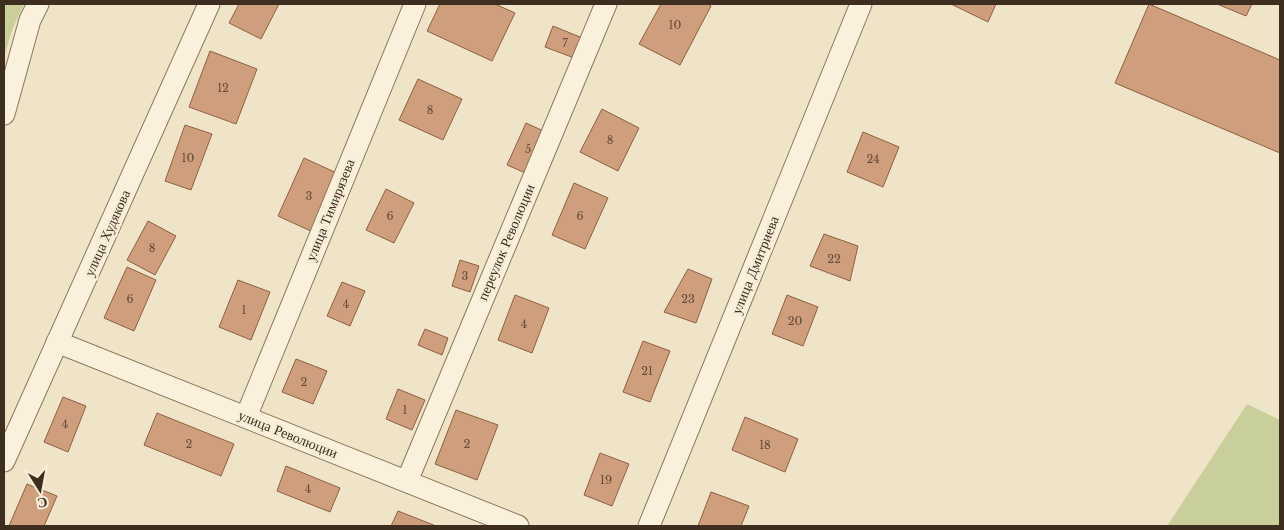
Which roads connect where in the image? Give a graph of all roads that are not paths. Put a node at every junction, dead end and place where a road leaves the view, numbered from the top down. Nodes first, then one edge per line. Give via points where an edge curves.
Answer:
1 (38, 4) edge
2 (209, 4) edge
3 (415, 4) edge
4 (606, 4) edge
5 (861, 4) edge
6 (4, 114) edge
7 (57, 342) junction
8 (246, 417) junction
9 (4, 461) edge
10 (407, 481) junction
11 (518, 526) edge
12 (649, 526) edge

1 - 6 street via 30,20
2 - 7 street, улица Худякова
3 - 8 street, улица Тимирязева
4 - 10 street, переулок Революции
5 - 12 street, улица Дмитриева
7 - 8 street, улица Революции
7 - 9 street, улица Худякова
8 - 10 street, улица Революции
10 - 11 street, улица Революции

